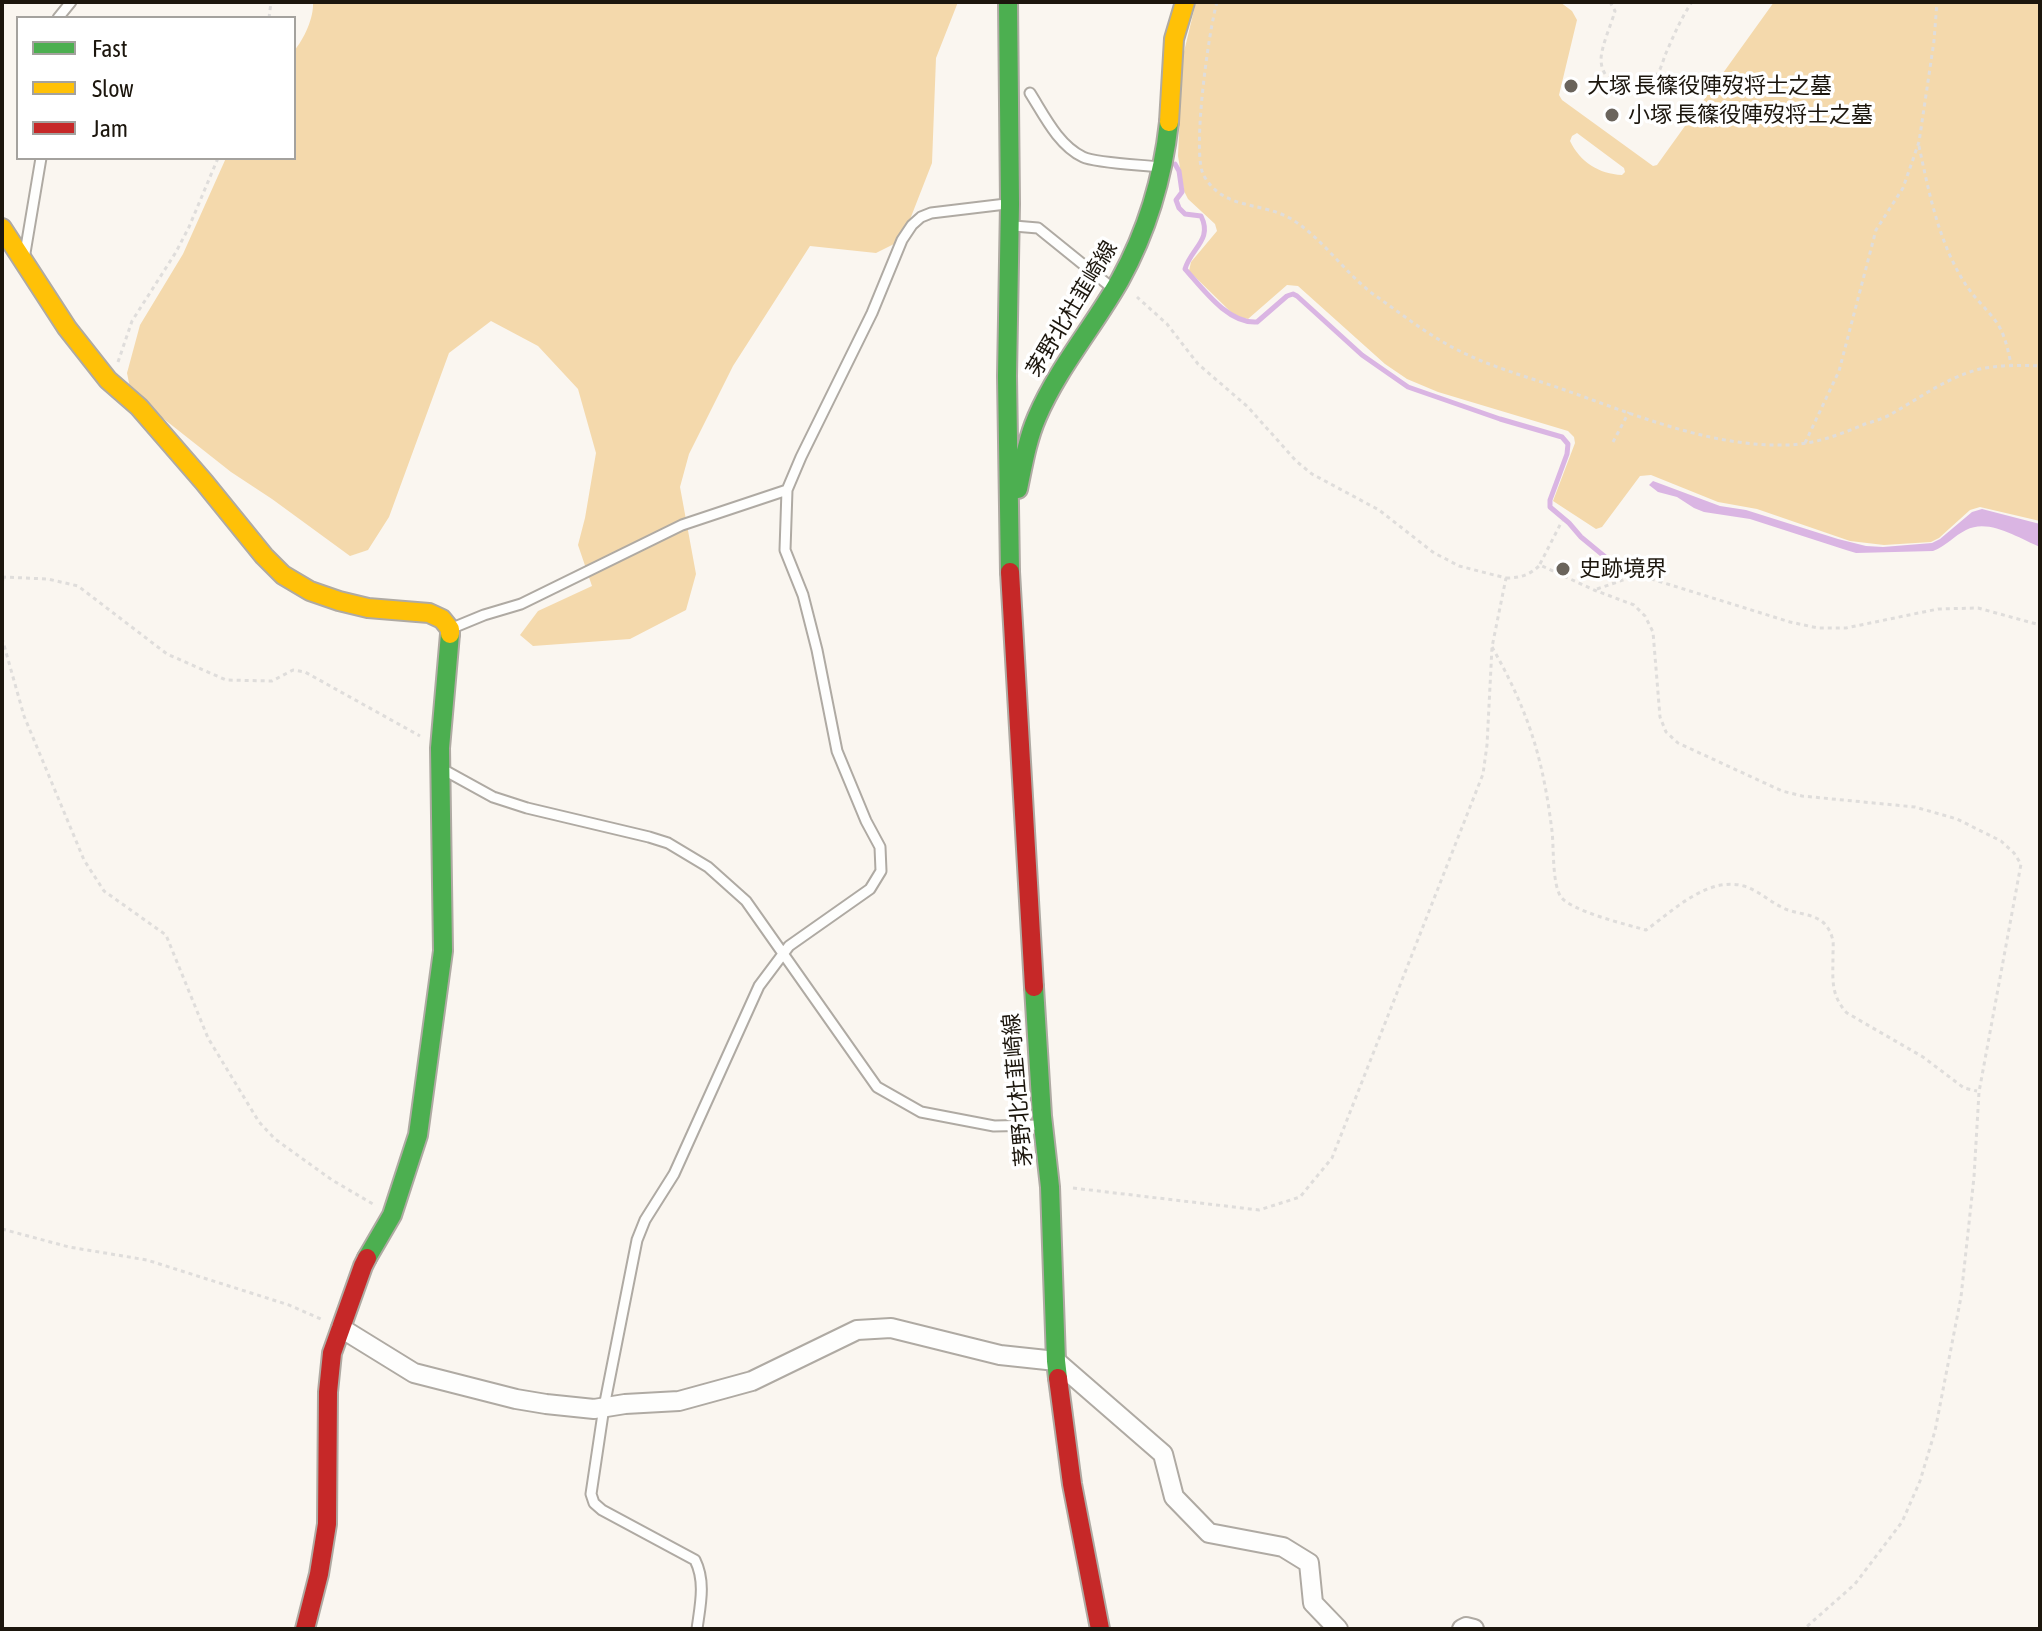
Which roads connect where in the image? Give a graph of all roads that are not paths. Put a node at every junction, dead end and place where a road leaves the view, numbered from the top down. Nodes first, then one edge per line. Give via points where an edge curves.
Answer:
1 (1008, 2) edge
2 (1185, 2) edge
3 (1030, 93) dead end
4 (41, 160) edge
5 (1162, 168) junction
6 (1010, 204) junction
7 (1010, 225) junction
8 (2, 228) edge
9 (24, 261) junction
10 (1116, 285) junction
11 (787, 490) junction
12 (1008, 545) junction
13 (450, 629) junction
14 (441, 769) junction
15 (782, 953) junction
16 (1043, 1125) junction
17 (341, 1328) junction
18 (1056, 1361) junction
19 (604, 1407) junction
20 (305, 1629) edge
21 (697, 1629) edge
22 (1100, 1629) edge
23 (1338, 1629) edge
24 (1462, 1629) edge
25 (1474, 1629) edge

1 - 6 main road, 茅野北杜韮崎線
2 - 5 main road, 茅野北杜韮崎線 via 1172,48
3 - 5 lane via 1048,123 1084,158
4 - 9 lane
5 - 10 main road, 茅野北杜韮崎線 via 1137,245
6 - 7 main road, 茅野北杜韮崎線
6 - 11 lane via 931,213 912,225
7 - 10 lane via 1038,228
7 - 12 main road, 茅野北杜韮崎線
8 - 9 main road
9 - 13 main road via 108,380 139,407 283,575 310,591 368,608 429,613
10 - 12 main road, 茅野北杜韮崎線 via 1040,410 1023,464
11 - 13 lane via 682,525 521,604
11 - 15 lane via 785,550 803,595 837,751 880,847 881,871 870,889
12 - 16 main road, 茅野北杜韮崎線
13 - 14 main road
14 - 15 lane via 493,797 668,843 708,867 746,901
14 - 17 main road via 443,951 418,1135 392,1215 363,1266
15 - 16 lane via 877,1087 921,1112 994,1126
15 - 19 lane via 759,986 674,1174 637,1240
16 - 18 main road, 茅野北杜韮崎線
17 - 19 street via 414,1373 531,1402
17 - 20 main road via 328,1392 327,1524
18 - 19 street via 1000,1355 891,1328 857,1330 752,1381 679,1401
18 - 22 main road, 茅野北杜韮崎線 via 1072,1484
18 - 23 street via 1163,1454 1174,1497 1209,1533 1283,1547 1309,1563 1313,1603
19 - 21 lane via 594,1503 695,1560 702,1587
24 - 25 street

